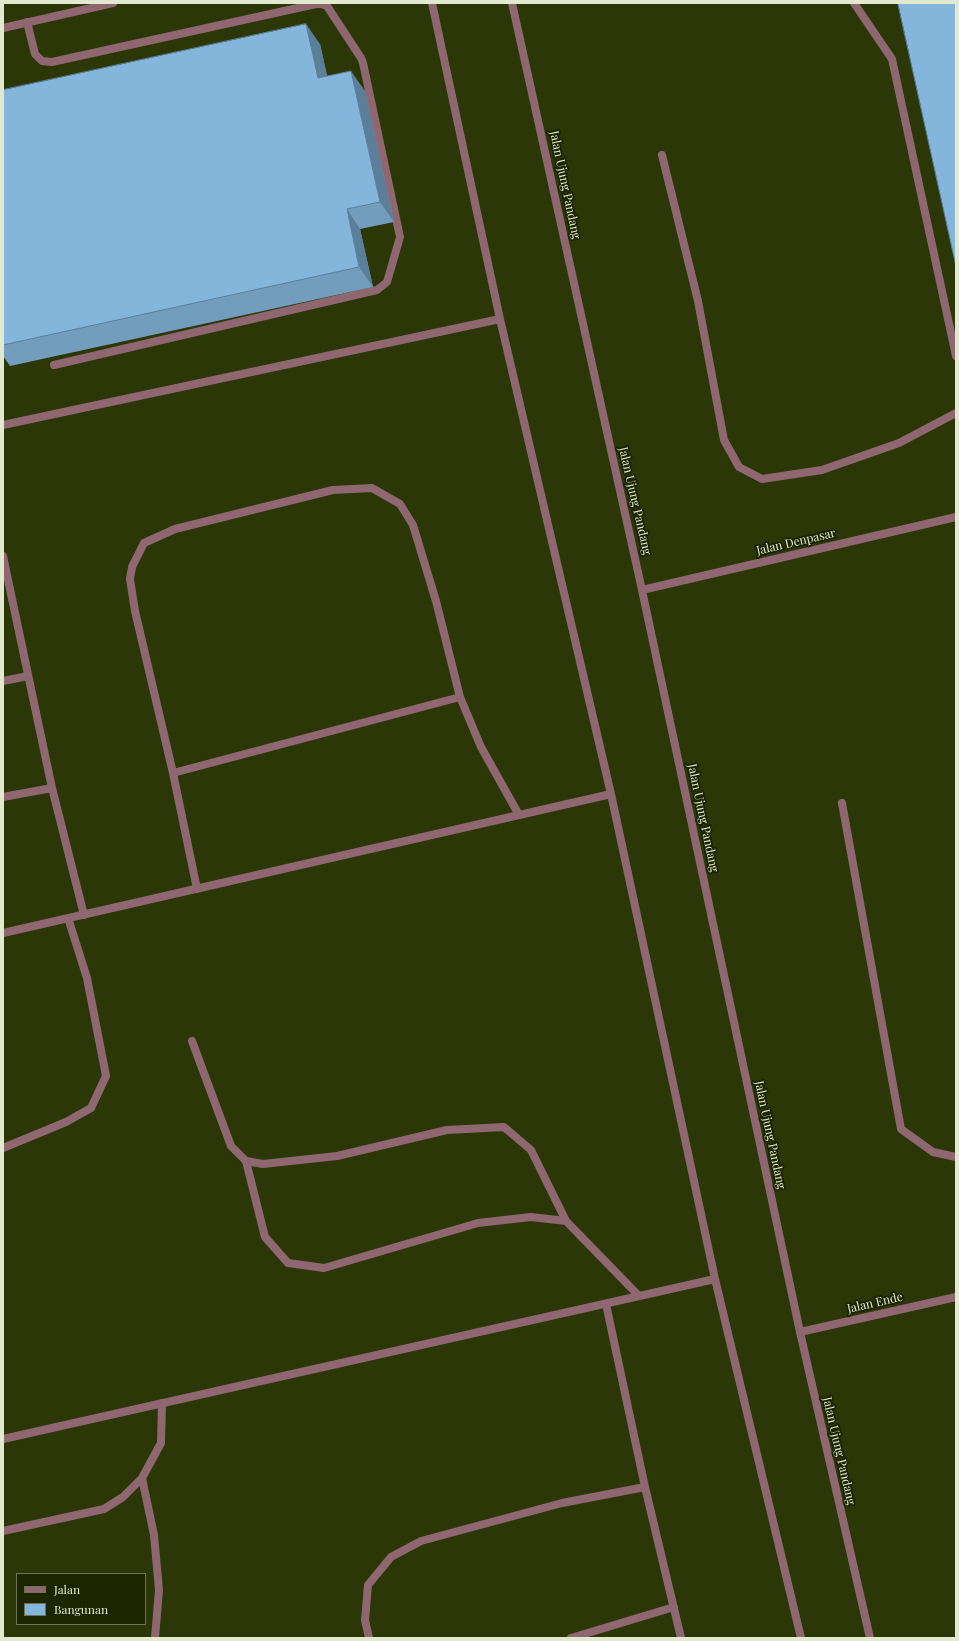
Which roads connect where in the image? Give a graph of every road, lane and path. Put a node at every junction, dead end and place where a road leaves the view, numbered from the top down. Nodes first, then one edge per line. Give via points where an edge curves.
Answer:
1 (113, 3) edge
2 (432, 3) edge
3 (512, 3) edge
4 (854, 3) edge
5 (27, 22) junction
6 (3, 28) edge
7 (662, 155) dead end
8 (500, 319) junction
9 (956, 356) edge
10 (54, 365) dead end
11 (956, 413) edge
12 (3, 425) edge
13 (956, 517) edge
14 (3, 556) edge
15 (6, 582) edge
16 (642, 590) junction
17 (28, 676) junction
18 (3, 681) edge
19 (460, 697) junction
20 (173, 773) junction
21 (52, 788) junction
22 (611, 794) junction
23 (3, 797) edge
24 (842, 803) dead end
25 (519, 815) junction
26 (197, 889) junction
27 (84, 915) junction
28 (68, 918) junction
29 (3, 933) edge
30 (192, 1041) dead end
31 (3, 1148) edge
32 (956, 1157) edge
33 (246, 1161) junction
34 (566, 1221) junction
35 (715, 1279) junction
36 (639, 1296) junction
37 (956, 1297) edge
38 (606, 1304) junction
39 (800, 1332) junction
40 (162, 1403) junction
41 (3, 1439) edge
42 (142, 1478) junction
43 (645, 1487) junction
44 (3, 1531) edge
45 (674, 1607) junction
46 (155, 1638) edge
47 (369, 1638) edge
48 (571, 1638) edge
49 (681, 1638) edge
50 (801, 1638) edge
51 (870, 1638) edge

1 - 5 street
2 - 8 street
3 - 16 street, Jalan Ujung Pandang
4 - 9 street via 892,59
5 - 6 street
5 - 10 street via 35,54 42,61 52,62 316,4 327,6 363,63 400,238 386,282 377,290
7 - 11 street via 698,301 724,440 739,467 762,479 822,470 899,443
8 - 12 street
8 - 22 street
13 - 16 street, Jalan Denpasar
14 - 15 street
15 - 17 street
16 - 39 street, Jalan Ujung Pandang
17 - 18 street
17 - 21 street
19 - 20 street
19 - 20 street via 436,601 413,525 400,504 372,488 333,490 175,530 144,543 132,567 130,579 135,611
19 - 25 street via 481,747
20 - 26 street
21 - 23 street
21 - 27 street
22 - 25 street
22 - 35 street
24 - 32 street via 901,1128 933,1152
25 - 26 street
26 - 27 street
27 - 28 street
28 - 29 street
28 - 31 street via 87,978 106,1076 91,1108 66,1122
30 - 33 street via 231,1146
33 - 34 street via 262,1164 337,1156 447,1130 504,1127 531,1150
33 - 34 street via 265,1237 288,1263 324,1268 478,1223 531,1217
34 - 36 street
35 - 36 street
35 - 50 street
36 - 38 street
37 - 39 street, Jalan Ende
38 - 40 street
38 - 43 street
39 - 51 street, Jalan Ujung Pandang
40 - 41 street
40 - 42 street via 161,1443
42 - 44 street via 123,1497 104,1509
42 - 46 street via 154,1535 159,1590
43 - 45 street
43 - 47 street via 562,1503 421,1541 391,1557 368,1585 365,1620
45 - 48 street
45 - 49 street

